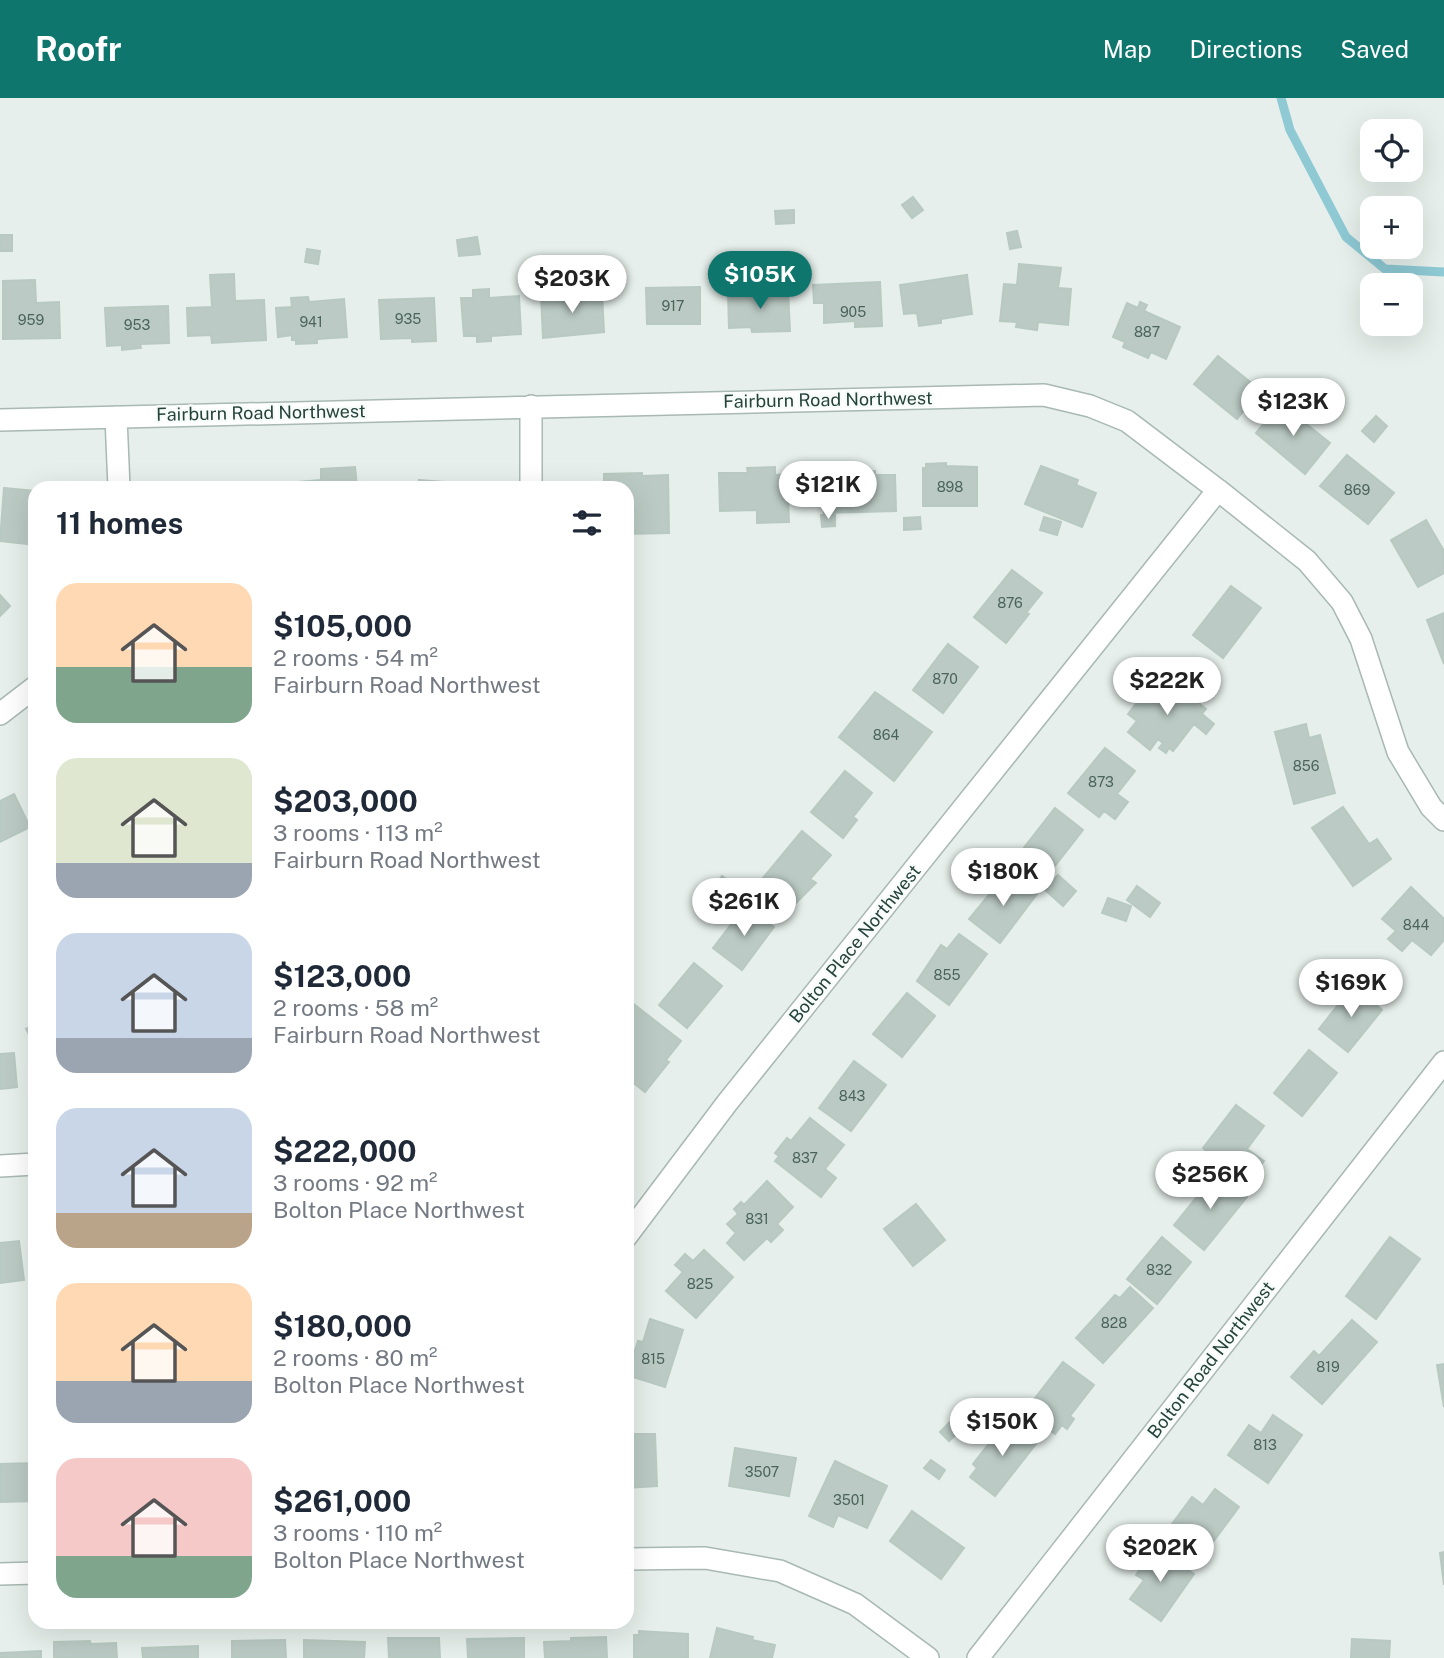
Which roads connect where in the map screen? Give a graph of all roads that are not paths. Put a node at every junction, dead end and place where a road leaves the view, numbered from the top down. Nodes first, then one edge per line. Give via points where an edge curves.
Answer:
1 (531, 406) junction
2 (116, 417) junction
3 (0, 420) edge
4 (119, 481) edge
5 (531, 481) edge
6 (1218, 490) junction
7 (28, 692) edge
8 (0, 714) edge
9 (1444, 820) edge
10 (1444, 1062) edge
11 (28, 1164) edge
12 (0, 1166) edge
13 (634, 1226) edge
14 (634, 1559) edge
15 (28, 1573) edge
16 (0, 1574) edge
17 (928, 1658) edge
18 (978, 1658) edge

1 - 2 street, Fairburn Road Northwest
1 - 5 street
1 - 6 street, Fairburn Road Northwest via 1044,395 1127,421
2 - 3 street, Fairburn Road Northwest
2 - 4 street
6 - 9 street, Fairburn Road Northwest via 1307,561 1342,602 1361,639 1398,752
6 - 13 street, Bolton Place Northwest via 727,1103
7 - 8 street
10 - 18 street, Bolton Road Northwest
11 - 12 street
14 - 17 street via 705,1558 780,1571 855,1604
15 - 16 street

